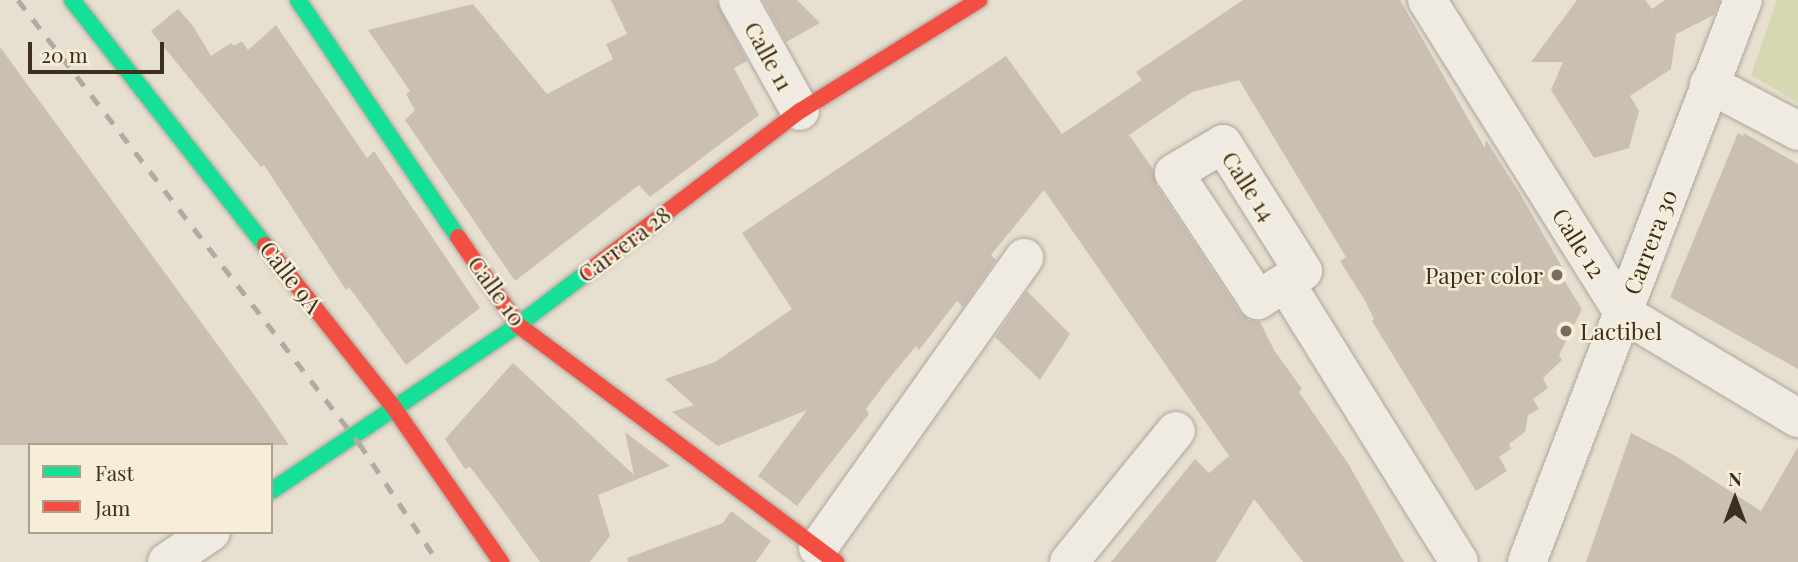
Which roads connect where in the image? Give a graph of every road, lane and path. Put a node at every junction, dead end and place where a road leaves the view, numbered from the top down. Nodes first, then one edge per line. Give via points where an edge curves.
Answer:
1 (72, 0) edge
2 (298, 0) edge
3 (738, 0) edge
4 (979, 0) edge
5 (1427, 0) edge
6 (1743, 0) edge
7 (1709, 85) junction
8 (800, 111) junction
9 (1798, 131) edge
10 (1024, 258) dead end
11 (1286, 284) dead end
12 (1623, 313) junction
13 (517, 325) junction
14 (394, 408) junction
15 (1798, 418) edge
16 (1176, 431) dead end
17 (273, 490) edge
18 (208, 534) edge
19 (827, 555) edge
20 (167, 562) edge
21 (500, 562) edge
22 (1069, 562) edge
23 (1459, 562) edge
24 (1527, 562) edge

1 - 14 street, Calle 9A
2 - 13 street, Calle 10
3 - 8 street, Calle 11
4 - 8 street, Carrera 28
5 - 12 street, Calle 12
6 - 7 street, Carrera 30
7 - 9 street
7 - 12 street, Carrera 30
8 - 13 street, Carrera 28
10 - 19 street
11 - 23 street
12 - 15 street, Calle 12
12 - 24 street, Carrera 30
13 - 14 street, Carrera 28
13 - 19 street, Calle 10
14 - 17 street, Carrera 28
14 - 21 street, Calle 9A
16 - 22 street
18 - 20 street

